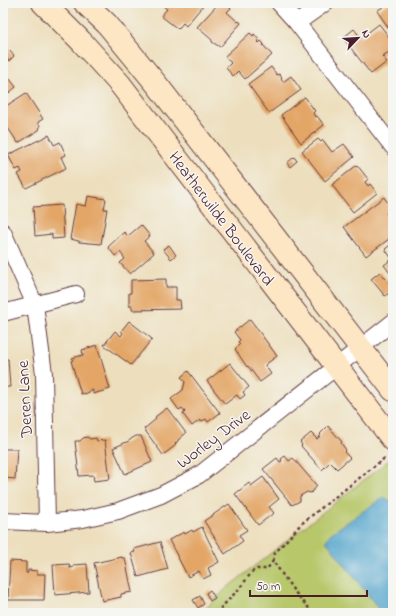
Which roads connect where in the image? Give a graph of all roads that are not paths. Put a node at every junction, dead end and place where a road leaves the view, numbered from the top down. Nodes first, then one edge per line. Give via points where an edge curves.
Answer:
1 (43, 3) edge
2 (85, 3) edge
3 (279, 3) edge
4 (325, 3) edge
5 (297, 23) junction
6 (393, 147) edge
7 (3, 232) edge
8 (76, 294) dead end
9 (35, 306) junction
10 (3, 313) edge
11 (393, 322) edge
12 (360, 347) junction
13 (336, 366) junction
14 (393, 390) edge
15 (391, 448) edge
16 (3, 520) edge
17 (47, 523) junction

1 - 13 main road, Heatherwilde Boulevard via 120,84
2 - 12 main road, Heatherwilde Boulevard via 107,24 158,86
3 - 5 street
4 - 5 street
5 - 6 street
7 - 9 street, Deren Lane
8 - 9 street
9 - 10 street
9 - 17 street, Deren Lane via 44,374
11 - 12 street, Worley Drive
12 - 13 street, Worley Drive
12 - 14 main road, Heatherwilde Boulevard
13 - 15 main road, Heatherwilde Boulevard
13 - 17 street, Worley Drive via 199,475 162,495 118,511 83,520
16 - 17 street, Worley Drive

